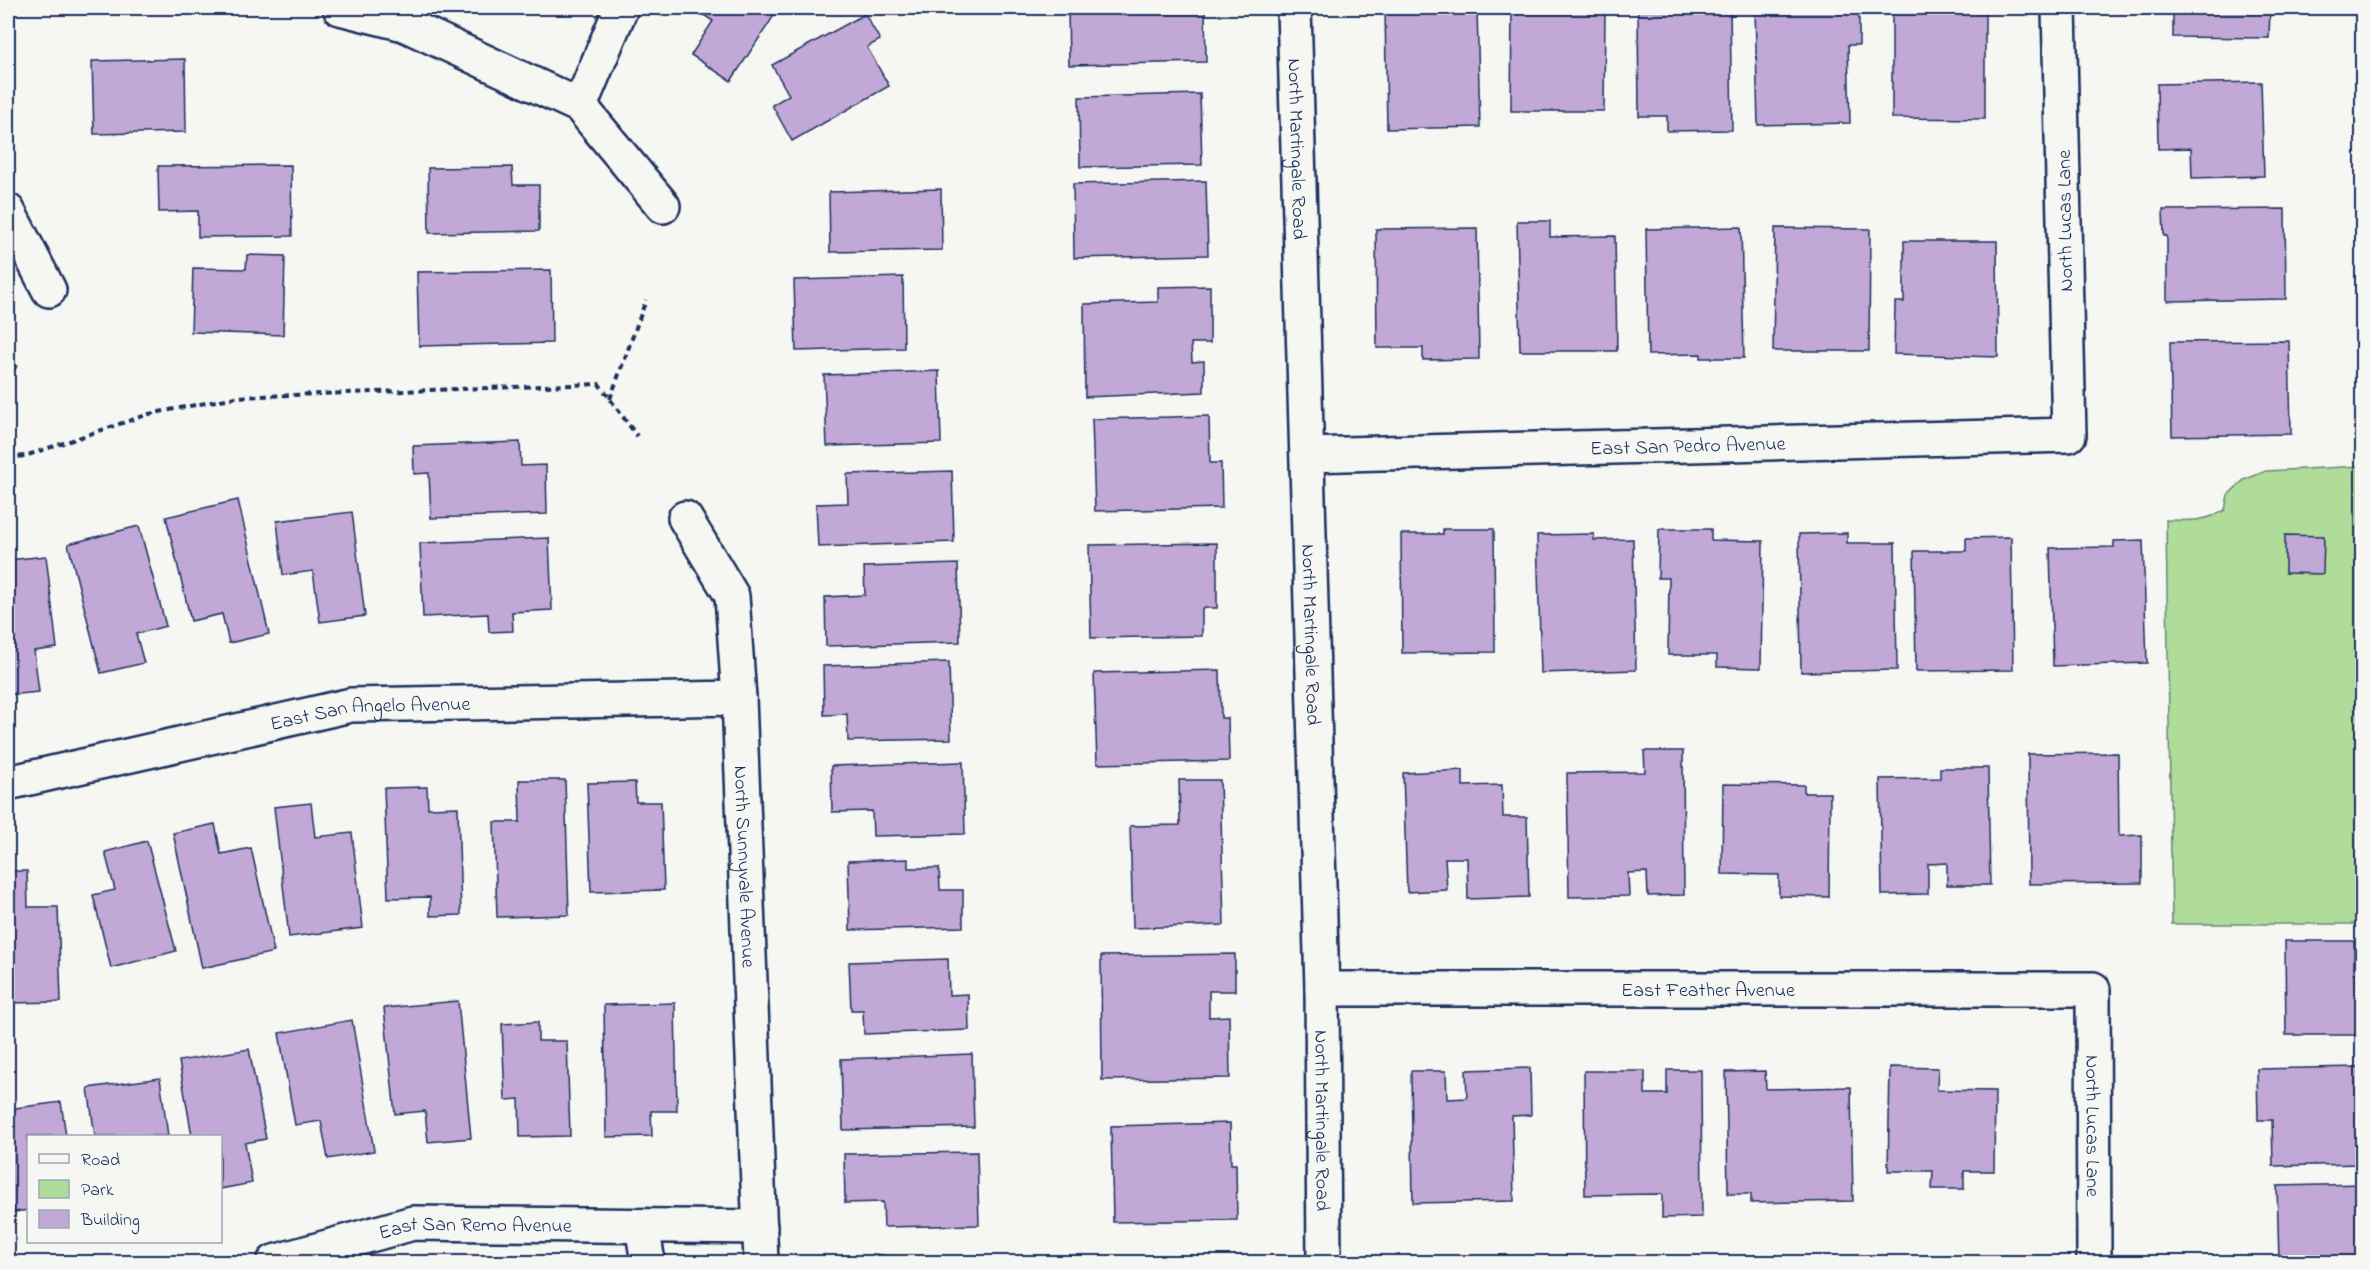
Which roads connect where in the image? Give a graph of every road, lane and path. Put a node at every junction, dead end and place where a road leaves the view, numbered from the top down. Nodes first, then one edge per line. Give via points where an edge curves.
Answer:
1 (340, 8) edge
2 (621, 8) edge
3 (1294, 8) edge
4 (2060, 8) edge
5 (580, 106) junction
6 (663, 206) dead end
7 (8, 211) edge
8 (50, 290) dead end
9 (646, 300) dead end
10 (16, 365) dead end
11 (8, 379) edge
12 (610, 399) junction
13 (2069, 435) joint
14 (637, 436) dead end
15 (1307, 455) junction
16 (8, 458) edge
17 (685, 518) dead end
18 (739, 698) junction
19 (8, 783) edge
20 (1322, 989) junction
21 (2093, 989) joint
22 (642, 1226) junction
23 (760, 1227) junction
24 (274, 1263) edge
25 (648, 1263) edge
26 (761, 1263) edge
27 (1324, 1263) edge
28 (2094, 1263) edge

1 - 5 street via 404,24
2 - 5 street
3 - 15 street, North Martingale Road
4 - 13 street, North Lucas Lane
5 - 6 street
7 - 8 street
9 - 12 path
10 - 11 path
12 - 14 path
12 - 16 path via 599,384 236,397 149,414 25,456
13 - 15 street, East San Pedro Avenue
15 - 20 street, North Martingale Road
17 - 18 street, North Sunnyvale Avenue via 732,596
18 - 19 street, East San Angelo Avenue via 351,705
18 - 23 street, North Sunnyvale Avenue
20 - 21 street, East Feather Avenue
20 - 27 street, North Martingale Road
21 - 28 street, North Lucas Lane
22 - 23 street, East San Remo Avenue
22 - 24 street, East San Remo Avenue via 412,1223
22 - 25 street
23 - 26 street

